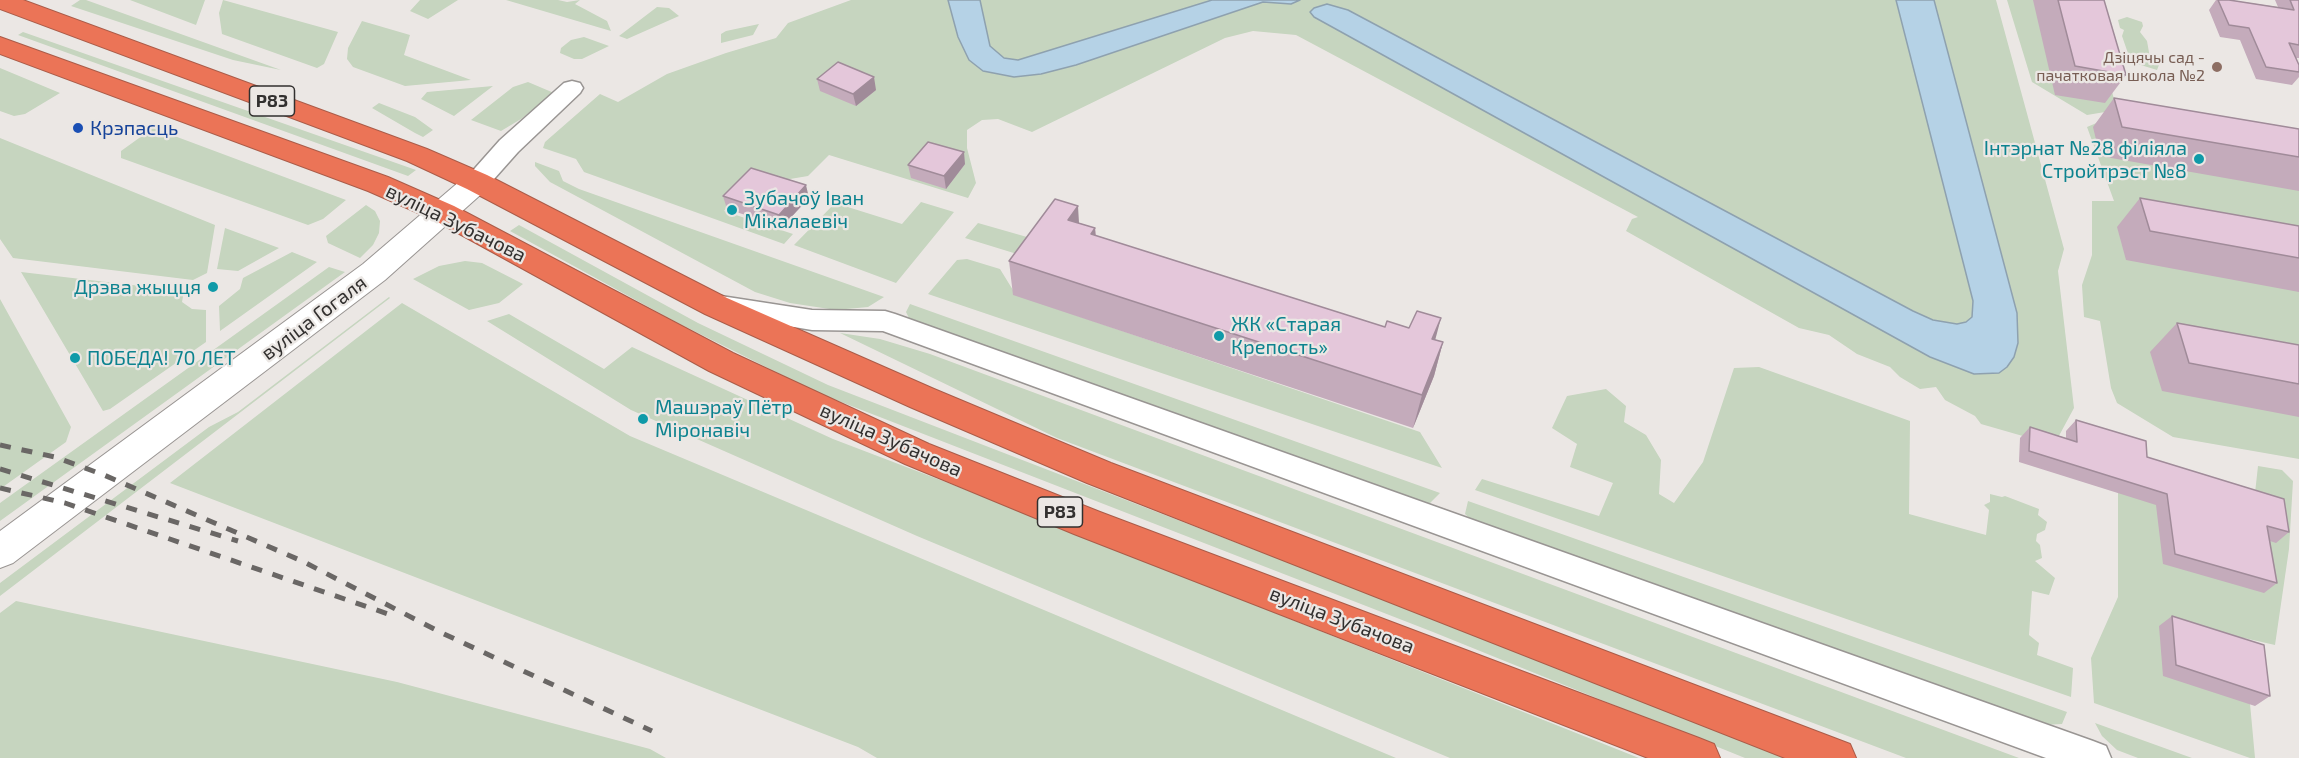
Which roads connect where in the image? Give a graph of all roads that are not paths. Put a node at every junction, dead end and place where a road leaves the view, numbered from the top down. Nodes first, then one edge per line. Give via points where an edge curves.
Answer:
1 (0, 0) edge
2 (0, 23) edge
3 (66, 24) junction
4 (4, 49) edge
5 (572, 88) dead end
6 (477, 182) junction
7 (444, 213) junction
8 (716, 306) junction
9 (0, 552) edge
10 (1699, 758) edge
11 (1835, 758) edge
12 (2093, 758) edge

1 - 3 highway, Р83
2 - 3 highway
3 - 6 highway, Р83 via 417,155
4 - 7 highway, вуліца Зубачова / Р83 via 378,184
5 - 6 street via 509,146
6 - 7 main road, вуліца Гогаля
6 - 8 highway, Р83
7 - 9 main road, вуліца Гогаля via 374,272
7 - 10 highway, вуліца Зубачова / Р83 via 722,362 916,454
8 - 11 highway, Р83 via 1099,473
8 - 12 street via 812,320 885,321

